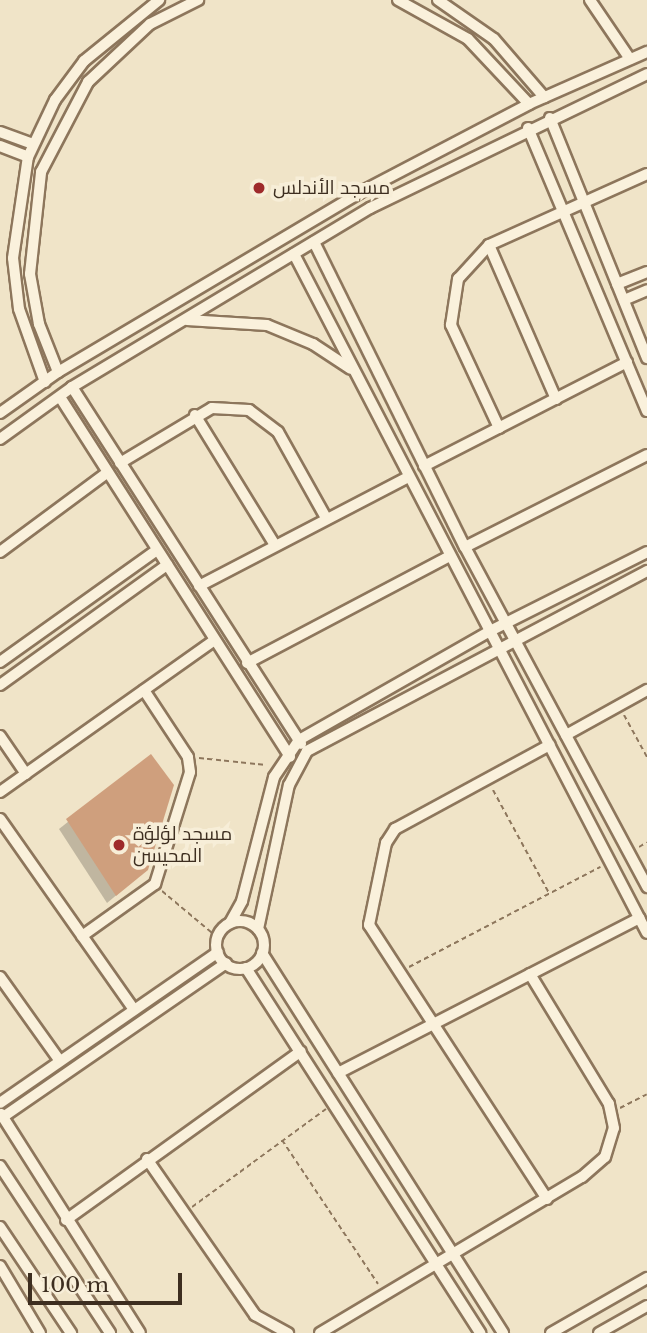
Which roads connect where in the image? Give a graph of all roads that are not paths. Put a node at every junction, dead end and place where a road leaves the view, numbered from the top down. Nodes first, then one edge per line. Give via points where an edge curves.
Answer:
1 (159, 0) edge
2 (198, 0) edge
3 (398, 0) edge
4 (439, 0) edge
5 (590, 0) edge
6 (647, 52) edge
7 (625, 61) junction
8 (598, 73) junction
9 (647, 74) edge
10 (632, 81) junction
11 (607, 92) junction
12 (544, 97) junction
13 (529, 104) junction
14 (550, 118) junction
15 (528, 128) junction
16 (0, 132) edge
17 (33, 144) junction
18 (0, 146) edge
19 (28, 157) junction
20 (647, 174) edge
21 (583, 200) junction
22 (562, 208) junction
23 (314, 242) junction
24 (489, 245) junction
25 (294, 254) junction
26 (326, 267) junction
27 (647, 272) edge
28 (306, 278) junction
29 (617, 284) junction
30 (647, 290) edge
31 (624, 300) junction
32 (184, 320) junction
33 (647, 358) edge
34 (627, 362) junction
35 (58, 372) junction
36 (355, 372) junction
37 (45, 382) junction
38 (72, 387) junction
39 (60, 397) junction
40 (556, 399) junction
41 (647, 411) edge
42 (0, 413) edge
43 (195, 415) junction
44 (499, 429) junction
45 (0, 439) edge
46 (647, 455) edge
47 (120, 463) junction
48 (424, 466) junction
49 (108, 471) junction
50 (408, 477) junction
51 (326, 518) junction
52 (275, 545) junction
53 (466, 547) junction
54 (157, 550) junction
55 (0, 552) edge
56 (647, 552) edge
57 (450, 556) junction
58 (167, 565) junction
59 (647, 571) edge
60 (199, 586) junction
61 (507, 622) junction
62 (490, 631) junction
63 (515, 637) junction
64 (215, 640) junction
65 (498, 646) junction
66 (0, 662) edge
67 (247, 663) junction
68 (0, 685) edge
69 (144, 690) junction
70 (647, 690) edge
71 (566, 735) junction
72 (0, 736) edge
73 (299, 740) junction
74 (550, 745) junction
75 (307, 751) junction
76 (287, 753) junction
77 (296, 767) junction
78 (26, 774) junction
79 (0, 793) edge
80 (0, 819) edge
81 (647, 887) edge
82 (639, 918) junction
83 (230, 923) junction
84 (258, 929) junction
85 (647, 933) edge
86 (82, 936) junction
87 (218, 953) junction
88 (262, 953) junction
89 (226, 964) junction
90 (246, 968) junction
91 (530, 974) junction
92 (0, 976) edge
93 (134, 1010) junction
94 (431, 1024) junction
95 (323, 1050) junction
96 (304, 1056) junction
97 (60, 1062) junction
98 (338, 1073) junction
99 (0, 1102) edge
100 (1, 1115) edge
101 (147, 1159) junction
102 (0, 1166) edge
103 (547, 1199) junction
104 (66, 1220) junction
105 (0, 1227) edge
106 (456, 1255) junction
107 (440, 1264) junction
108 (0, 1266) edge
109 (647, 1278) edge
110 (647, 1306) edge
111 (40, 1333) edge
112 (71, 1333) edge
113 (110, 1333) edge
114 (140, 1333) edge
115 (288, 1333) edge
116 (320, 1333) edge
117 (480, 1333) edge
118 (503, 1333) edge
119 (551, 1333) edge
120 (599, 1333) edge

1 - 17 street via 84,61
2 - 35 street via 149,24 88,82 40,172 30,274 39,324
3 - 13 street via 468,39
4 - 12 street via 494,38
5 - 7 street
6 - 7 street
7 - 8 street
7 - 10 street
8 - 11 street
8 - 12 street
9 - 10 street
10 - 11 street
11 - 14 street
12 - 13 street
13 - 35 street via 359,194
14 - 15 street
14 - 21 street
15 - 22 street
15 - 23 street
16 - 17 street
17 - 19 street
18 - 19 street
19 - 37 street via 16,207 13,271 25,334
20 - 21 street
21 - 22 street
21 - 29 street
22 - 24 street
22 - 34 street
23 - 25 street
23 - 26 street
24 - 40 street
24 - 44 street via 458,279 451,325
25 - 28 street
25 - 32 street
26 - 28 street
26 - 48 street
27 - 29 street
28 - 36 street
29 - 31 street
30 - 31 street
31 - 33 street
32 - 36 street via 267,326 313,344
32 - 38 street
34 - 40 street
34 - 41 street
35 - 37 street
36 - 50 street
37 - 42 street
38 - 39 street
38 - 47 street
39 - 45 street
39 - 49 street
40 - 44 street
43 - 47 street
43 - 51 street via 231,406 265,419
43 - 52 street
44 - 48 street
46 - 53 street
47 - 60 street
48 - 53 street
49 - 54 street
49 - 55 street
50 - 51 street
50 - 57 street
51 - 52 street
52 - 60 street
53 - 61 street
54 - 58 street
54 - 66 street
56 - 61 street
57 - 62 street
57 - 67 street
58 - 64 street
58 - 68 street
59 - 63 street
60 - 67 street
61 - 62 street
61 - 63 street
62 - 65 street
62 - 73 street
63 - 65 street
63 - 71 street
64 - 69 street
64 - 76 street
65 - 74 street
65 - 75 street
67 - 73 street
69 - 78 street
69 - 86 street via 188,757 190,772 155,884
70 - 71 street
71 - 81 street
72 - 78 street
73 - 75 street
73 - 76 street
74 - 82 street
74 - 94 street via 395,829 386,843 369,925
75 - 77 street
76 - 77 street
76 - 83 street via 278,767
77 - 84 street via 259,902
78 - 79 street
80 - 86 street
82 - 85 street
82 - 91 street
83 - 84 street
83 - 87 street via 217,937
84 - 88 street
86 - 93 street
87 - 89 street
87 - 93 street
88 - 90 street
88 - 95 street
89 - 90 street
89 - 100 street
90 - 96 street
91 - 94 street
91 - 103 street via 612,1112 606,1157
92 - 97 street
93 - 97 street
94 - 98 street
94 - 103 street
95 - 96 street
95 - 98 street
96 - 101 street
96 - 107 street
97 - 99 street
98 - 106 street
100 - 104 street
101 - 104 street
101 - 115 street via 255,1315
102 - 113 street
103 - 106 street
104 - 114 street
105 - 112 street
106 - 107 street
106 - 118 street
107 - 116 street
107 - 117 street
108 - 111 street
109 - 119 street
110 - 120 street

